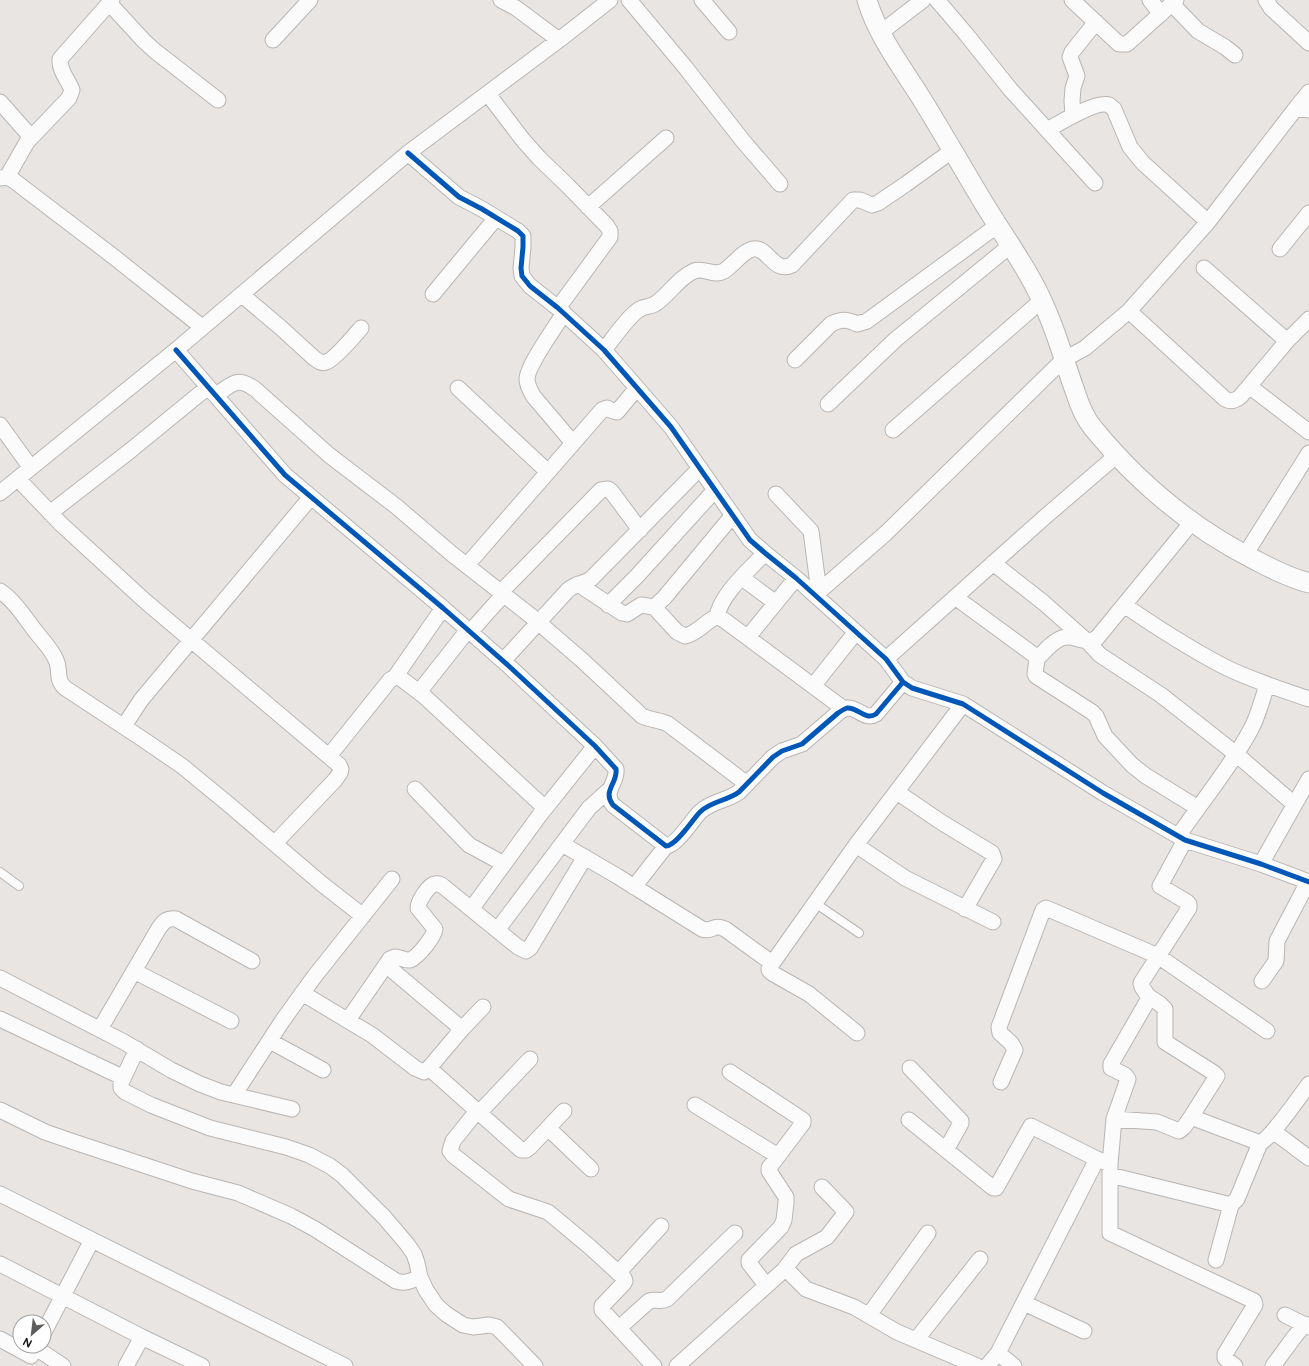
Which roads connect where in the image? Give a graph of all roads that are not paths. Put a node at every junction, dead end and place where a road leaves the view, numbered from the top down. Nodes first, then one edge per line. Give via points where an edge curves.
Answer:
1 (310, 0) edge
2 (501, 0) edge
3 (610, 0) edge
4 (629, 0) edge
5 (702, 0) edge
6 (867, 0) edge
7 (923, 0) edge
8 (937, 0) edge
9 (1072, 0) edge
10 (1150, 0) edge
11 (1266, 0) edge
12 (110, 1) edge
13 (1170, 6) edge
14 (1096, 22) junction
15 (729, 32) dead end
16 (880, 33) junction
17 (273, 40) dead end
18 (559, 40) junction
19 (1309, 43) edge
20 (1235, 55) dead end
21 (1309, 92) edge
22 (488, 94) junction
23 (218, 100) dead end
24 (0, 102) edge
25 (1303, 109) edge
26 (1073, 115) junction
27 (1047, 130) junction
28 (31, 137) junction
29 (666, 138) dead end
30 (953, 150) junction
31 (408, 153) junction
32 (3, 178) edge
33 (1095, 183) dead end
34 (780, 184) dead end
35 (588, 207) junction
36 (1309, 213) edge
37 (496, 218) junction
38 (1208, 222) junction
39 (998, 225) junction
40 (1011, 245) junction
41 (1280, 249) dead end
42 (1204, 268) dead end
43 (433, 294) dead end
44 (242, 295) junction
45 (1042, 300) junction
46 (561, 311) junction
47 (1128, 311) junction
48 (1309, 318) edge
49 (202, 327) junction
50 (361, 328) dead end
51 (1287, 341) junction
52 (176, 350) junction
53 (604, 350) junction
54 (796, 360) dead end
55 (1063, 360) junction
56 (1249, 386) junction
57 (458, 388) dead end
58 (637, 388) junction
59 (212, 391) junction
60 (828, 404) dead end
61 (0, 425) edge
62 (893, 430) dead end
63 (1309, 432) edge
64 (573, 443) junction
65 (1309, 453) edge
66 (1117, 455) junction
67 (31, 468) junction
68 (700, 468) junction
69 (548, 472) junction
70 (18, 479) junction
71 (715, 490) junction
72 (0, 494) edge
73 (776, 494) dead end
74 (311, 497) junction
75 (50, 513) junction
76 (732, 515) junction
77 (1192, 522) junction
78 (640, 530) junction
79 (765, 554) junction
80 (1245, 555) junction
81 (993, 563) junction
82 (467, 565) junction
83 (742, 578) junction
84 (796, 578) junction
85 (1309, 583) edge
86 (578, 584) junction
87 (0, 591) edge
88 (502, 593) junction
89 (817, 594) junction
90 (955, 597) junction
91 (776, 603) junction
92 (608, 605) junction
93 (654, 606) junction
94 (1124, 606) junction
95 (443, 608) junction
96 (718, 617) junction
97 (538, 622) junction
98 (469, 631) junction
99 (856, 632) junction
100 (748, 637) junction
101 (192, 641) junction
102 (1088, 642) junction
103 (886, 659) junction
104 (1037, 659) junction
105 (503, 661) junction
106 (395, 676) junction
107 (903, 682) junction
108 (1267, 685) junction
109 (813, 686) junction
110 (419, 692) junction
111 (1309, 698) edge
112 (963, 704) junction
113 (844, 709) junction
114 (124, 726) junction
115 (595, 746) junction
116 (1236, 754) junction
117 (329, 756) junction
118 (1309, 778) edge
119 (746, 784) junction
120 (415, 789) dead end
121 (610, 789) junction
122 (896, 792) junction
123 (1294, 804) junction
124 (546, 808) junction
125 (1198, 808) junction
126 (1182, 838) junction
127 (275, 843) junction
128 (562, 844) junction
129 (856, 845) junction
130 (666, 846) junction
131 (585, 857) junction
132 (504, 864) junction
133 (1261, 864) junction
134 (0, 872) edge
135 (392, 880) dead end
136 (1309, 882) edge
137 (19, 886) dead end
138 (634, 887) junction
139 (815, 904) junction
140 (472, 908) junction
141 (965, 909) junction
142 (363, 916) junction
143 (992, 922) dead end
144 (498, 929) junction
145 (859, 934) dead end
146 (1158, 956) junction
147 (252, 961) dead end
148 (772, 963) junction
149 (386, 965) junction
150 (134, 971) junction
151 (0, 978) edge
152 (1262, 981) dead end
153 (302, 994) junction
154 (1148, 996) junction
155 (483, 1007) dead end
156 (0, 1018) edge
157 (348, 1020) junction
158 (231, 1021) dead end
159 (100, 1029) junction
160 (462, 1029) junction
161 (1268, 1031) dead end
162 (856, 1034) dead end
163 (270, 1041) junction
164 (137, 1049) junction
165 (530, 1058) dead end
166 (429, 1068) junction
167 (910, 1068) dead end
168 (323, 1070) dead end
169 (730, 1072) dead end
170 (122, 1077) junction
171 (1001, 1082) dead end
172 (1309, 1084) edge
173 (234, 1095) junction
174 (695, 1105) dead end
175 (0, 1110) edge
176 (292, 1110) dead end
177 (564, 1111) dead end
178 (478, 1112) junction
179 (1191, 1117) junction
180 (1114, 1118) junction
181 (909, 1120) dead end
182 (548, 1128) junction
183 (1273, 1131) junction
184 (1260, 1143) junction
185 (946, 1150) junction
186 (778, 1156) junction
187 (1309, 1158) edge
188 (1106, 1166) junction
189 (591, 1168) dead end
190 (822, 1187) dead end
191 (0, 1194) edge
192 (1231, 1205) junction
193 (661, 1226) dead end
194 (734, 1233) dead end
195 (928, 1233) dead end
196 (92, 1240) junction
197 (980, 1259) dead end
198 (1216, 1260) dead end
199 (0, 1264) edge
200 (784, 1270) junction
201 (618, 1273) junction
202 (420, 1277) junction
203 (766, 1285) junction
204 (63, 1297) junction
205 (1024, 1303) junction
206 (869, 1315) junction
207 (1285, 1315) dead end
208 (52, 1317) edge
209 (1307, 1326) edge
210 (619, 1328) junction
211 (1084, 1331) dead end
212 (142, 1337) junction
213 (0, 1338) edge
214 (916, 1340) junction
215 (12, 1344) edge
216 (998, 1353) junction
217 (32, 1354) edge
218 (63, 1366) edge
219 (126, 1366) edge
220 (202, 1366) edge
221 (345, 1366) edge
222 (534, 1366) edge
223 (654, 1366) edge
224 (677, 1366) edge
225 (976, 1366) edge
226 (987, 1366) edge
227 (1014, 1366) edge
228 (1235, 1366) edge
229 (1273, 1366) edge

1 - 17 street
2 - 18 street
3 - 18 street
4 - 34 street
5 - 15 street
6 - 16 street
7 - 16 street
8 - 27 street
9 - 14 street
10 - 13 street
11 - 19 street via 1271,8
12 - 23 street via 144,41
12 - 28 street via 60,59 59,65 72,90 69,98
13 - 14 street via 1124,45 1119,44
13 - 20 street via 1198,31
14 - 26 street via 1070,57 1077,76 1072,101
16 - 30 street
18 - 22 street
21 - 25 street
22 - 31 street
22 - 35 street via 523,140
24 - 28 street
25 - 38 street
26 - 27 street
26 - 38 street via 1103,104 1109,105 1114,109 1130,148
27 - 33 street
28 - 32 street
29 - 35 street
30 - 39 street
30 - 53 street via 878,203 872,205 853,200 792,265 786,268 776,264 758,250 752,249 723,272 718,274 704,270 695,271 684,277 654,304 639,309
31 - 37 street via 459,197
31 - 44 street
32 - 49 street via 14,180
35 - 46 street via 607,226 610,237
36 - 41 street
37 - 43 street
37 - 46 street via 523,236 522,276 530,286
38 - 47 street
39 - 40 street
39 - 54 street via 867,321 857,324 846,319 831,324
40 - 45 street
40 - 60 street via 895,340
42 - 51 street
44 - 49 street
44 - 50 street via 320,362 332,358
45 - 55 street
45 - 62 street
46 - 53 street
46 - 64 street via 527,379 534,397
47 - 55 street via 1085,348
47 - 56 street via 1225,399 1235,401
48 - 51 street
49 - 52 street
51 - 56 street
52 - 59 street
52 - 67 street
53 - 58 street
55 - 66 street via 1082,410
55 - 89 street via 886,533
56 - 63 street
57 - 69 street
58 - 64 street via 617,412 607,408 602,410
58 - 68 street via 671,427
59 - 74 street via 285,475
59 - 75 street
59 - 82 street via 245,382 329,455
61 - 67 street
64 - 69 street
65 - 80 street
66 - 77 street via 1136,475
66 - 81 street
67 - 70 street
68 - 71 street
68 - 78 street
69 - 82 street
70 - 72 street
70 - 75 street
71 - 76 street
71 - 92 street via 638,576
73 - 89 street via 811,531
74 - 95 street
74 - 101 street
75 - 101 street
76 - 79 street via 750,540
76 - 93 street via 664,598
77 - 80 street
77 - 94 street
78 - 86 street via 591,579
78 - 88 street via 611,491 601,490
79 - 83 street
79 - 84 street
80 - 85 street
81 - 90 street
81 - 102 street
82 - 88 street
83 - 91 street
83 - 96 street via 724,600
84 - 89 street
84 - 91 street
86 - 92 street
86 - 97 street via 568,590
87 - 114 street via 15,604 53,654 58,665 58,680 61,685
88 - 97 street
88 - 98 street
89 - 99 street
90 - 103 street
90 - 104 street
91 - 100 street
92 - 93 street via 627,614 641,605
93 - 96 street via 677,632 685,636
94 - 102 street via 1097,638
94 - 108 street via 1190,648
95 - 98 street
95 - 106 street
96 - 100 street
97 - 105 street
97 - 119 street via 642,716 668,724
98 - 105 street
98 - 110 street
99 - 103 street
99 - 109 street
100 - 109 street
101 - 114 street via 141,700
101 - 117 street
102 - 104 street via 1062,638
102 - 116 street via 1100,655 1161,695
103 - 107 street
104 - 125 street via 1036,674 1039,679 1092,712 1105,736 1139,771
105 - 115 street
106 - 110 street
106 - 117 street
107 - 112 street via 912,688
107 - 113 street via 872,716 853,709
108 - 111 street
108 - 116 street via 1250,730
109 - 113 street
110 - 124 street
112 - 122 street
112 - 126 street via 1102,793
113 - 119 street via 802,744 773,757
114 - 127 street via 202,782
115 - 121 street via 616,769
115 - 124 street
116 - 123 street
116 - 125 street
117 - 127 street via 341,769 340,774
118 - 123 street
119 - 130 street via 734,796 717,801 701,811 674,842
120 - 132 street via 469,845
121 - 128 street via 589,808
121 - 130 street via 609,800 613,805
122 - 129 street
122 - 141 street via 992,853 994,859
123 - 133 street
124 - 132 street
125 - 126 street
126 - 133 street
126 - 146 street via 1160,886 1189,904
127 - 142 street via 304,870
128 - 131 street
128 - 144 street
129 - 139 street
129 - 141 street via 905,878
130 - 138 street
131 - 138 street
131 - 144 street via 528,950 518,947
132 - 140 street
133 - 136 street
134 - 137 lane
135 - 142 street
136 - 152 street via 1277,941 1276,961
138 - 148 street via 706,931 716,926 725,929
139 - 145 lane
139 - 148 street
140 - 144 street
140 - 149 street via 440,884 433,884 420,900 418,908 434,925 435,932 419,954 412,959 395,957
141 - 143 street
142 - 153 street
146 - 154 street via 1141,983
146 - 161 street
146 - 171 street via 1048,908 1044,909 999,1027 1000,1033 1015,1050
147 - 150 street via 176,919 168,918 159,928
148 - 162 street via 769,968 772,973 809,994
149 - 157 street
149 - 160 street
150 - 158 street
150 - 159 street
151 - 159 street
153 - 157 street
153 - 163 street
154 - 179 street via 1165,1008 1165,1042 1217,1076
154 - 180 street via 1110,1066 1128,1079
155 - 160 street
156 - 170 street
157 - 166 street via 415,1068 424,1072
159 - 164 street
160 - 166 street
163 - 168 street
163 - 173 street
164 - 170 street
164 - 173 street via 200,1084
165 - 178 street
166 - 178 street
167 - 185 street via 961,1121
169 - 186 street via 803,1120
170 - 202 street via 121,1088 125,1092 151,1105 210,1128 309,1155 342,1174 407,1244 416,1258
172 - 183 street
173 - 176 street
174 - 186 street
175 - 202 street via 64,1139 186,1179 238,1193 315,1229 401,1283
177 - 182 street
178 - 182 street via 521,1150 530,1147
178 - 201 street via 453,1141 450,1151 453,1156 509,1199 548,1212
179 - 180 street via 1179,1131 1157,1122
179 - 184 street
180 - 188 street
181 - 185 street
182 - 189 street
183 - 184 street
183 - 187 street
184 - 192 street via 1237,1199
185 - 188 street via 995,1189 1031,1126
186 - 203 street via 769,1172 786,1197 783,1224 749,1260
188 - 192 street
188 - 205 street
188 - 228 street via 1110,1233 1254,1301 1255,1305 1225,1354 1225,1358
190 - 200 street via 846,1212 824,1240 796,1254
191 - 196 street
192 - 198 street
193 - 201 street
194 - 210 street via 667,1299 649,1301
195 - 206 street
196 - 204 street
196 - 221 street
197 - 214 street
199 - 204 street
200 - 203 street
200 - 206 street via 806,1289
201 - 210 street via 625,1281 602,1306 602,1310
202 - 222 street via 436,1305 446,1314 463,1325 497,1327
203 - 224 street
204 - 208 street
204 - 212 street
205 - 211 street
205 - 216 street
206 - 214 street
207 - 209 street
209 - 229 street via 1295,1336
210 - 223 street
212 - 219 street
212 - 220 street
213 - 215 street
214 - 225 street
216 - 226 street
216 - 227 street
217 - 218 street

